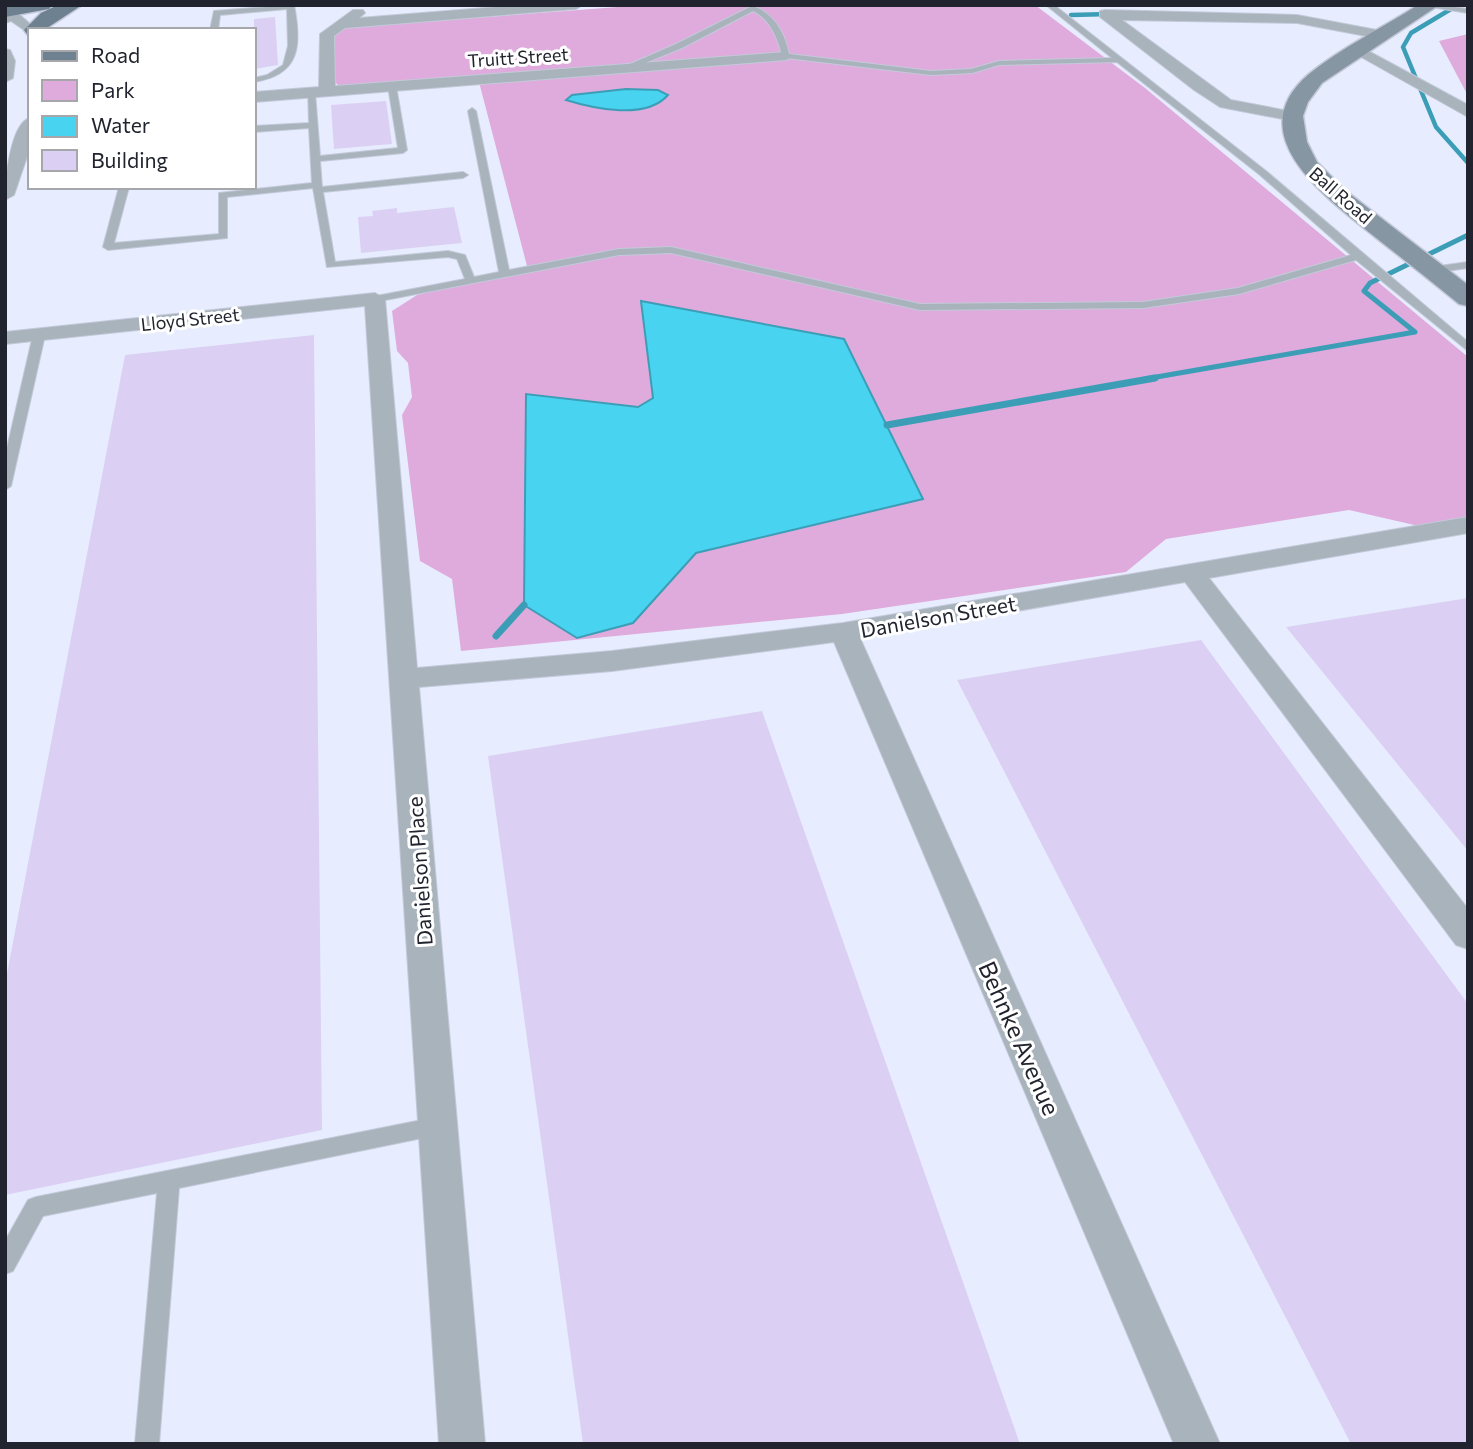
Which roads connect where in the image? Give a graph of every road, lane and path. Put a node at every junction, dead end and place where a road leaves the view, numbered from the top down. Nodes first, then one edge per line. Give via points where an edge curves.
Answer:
1 (43, 5) edge
2 (73, 5) edge
3 (372, 5) edge
4 (576, 5) edge
5 (1049, 5) edge
6 (751, 6) edge
7 (1430, 6) edge
8 (1102, 11) edge
9 (1468, 11) edge
10 (6, 14) edge
11 (342, 24) junction
12 (28, 28) edge
13 (34, 28) edge
14 (214, 28) edge
15 (1382, 36) junction
16 (1359, 50) junction
17 (5, 53) edge
18 (786, 56) junction
19 (1120, 60) junction
20 (625, 68) junction
21 (5, 78) edge
22 (256, 80) edge
23 (1418, 83) joint
24 (392, 86) junction
25 (327, 90) junction
26 (311, 92) junction
27 (256, 97) edge
28 (472, 111) dead end
29 (1468, 112) edge
30 (1293, 116) junction
31 (26, 119) edge
32 (313, 125) junction
33 (256, 130) edge
34 (316, 159) junction
35 (463, 175) dead end
36 (318, 188) junction
37 (123, 189) edge
38 (222, 191) edge
39 (5, 195) edge
40 (1358, 256) junction
41 (1424, 264) junction
42 (1468, 265) edge
43 (505, 275) junction
44 (471, 281) junction
45 (1468, 298) edge
46 (375, 299) junction
47 (39, 335) junction
48 (5, 338) edge
49 (1466, 344) edge
50 (5, 486) edge
51 (1468, 525) edge
52 (1191, 572) junction
53 (843, 632) junction
54 (404, 679) junction
55 (1468, 934) edge
56 (438, 1126) junction
57 (169, 1180) junction
58 (5, 1263) edge
59 (147, 1444) edge
60 (462, 1444) edge
61 (1197, 1444) edge

1 - 10 main road
2 - 13 main road
3 - 11 street
4 - 11 street
5 - 19 lane
6 - 18 lane via 760,10 785,41
6 - 20 lane via 679,46
7 - 9 lane
7 - 15 main road
8 - 15 street via 1297,19
8 - 30 street via 1226,104
10 - 12 street
11 - 25 street via 327,34
14 - 22 lane via 217,13 291,7 291,61 283,73
15 - 16 main road
16 - 23 street
16 - 30 main road via 1315,79
17 - 21 street
18 - 19 lane via 931,73 972,71 1011,62
18 - 20 street, Truitt Street
19 - 40 lane via 1263,173
20 - 24 street, Truitt Street
23 - 29 street
24 - 25 street, Truitt Street
24 - 34 lane via 403,154
25 - 26 street, Truitt Street
26 - 27 street, Truitt Street
26 - 32 lane
28 - 43 lane
30 - 41 main road, Ball Road via 1296,142 1307,166
31 - 39 street
32 - 33 lane
32 - 34 lane
34 - 36 lane
35 - 36 lane
36 - 38 lane
36 - 44 lane via 331,265 448,254 461,257
37 - 38 lane via 108,247 224,236
40 - 43 lane via 1240,291 1131,306 920,307 671,250 619,252
40 - 49 lane
41 - 42 lane
41 - 45 main road, Ball Road
43 - 44 lane
44 - 46 lane
46 - 47 street, Lloyd Street
46 - 54 street, Danielson Place
47 - 48 street, Lloyd Street
47 - 50 lane
51 - 52 street, Danielson Street
52 - 53 street, Danielson Street
52 - 55 street
53 - 54 street, Danielson Street via 612,661
53 - 61 street, Behnke Avenue
54 - 56 street, Danielson Place
56 - 57 lane
56 - 60 street, Danielson Place
57 - 58 lane via 36,1207
57 - 59 lane

